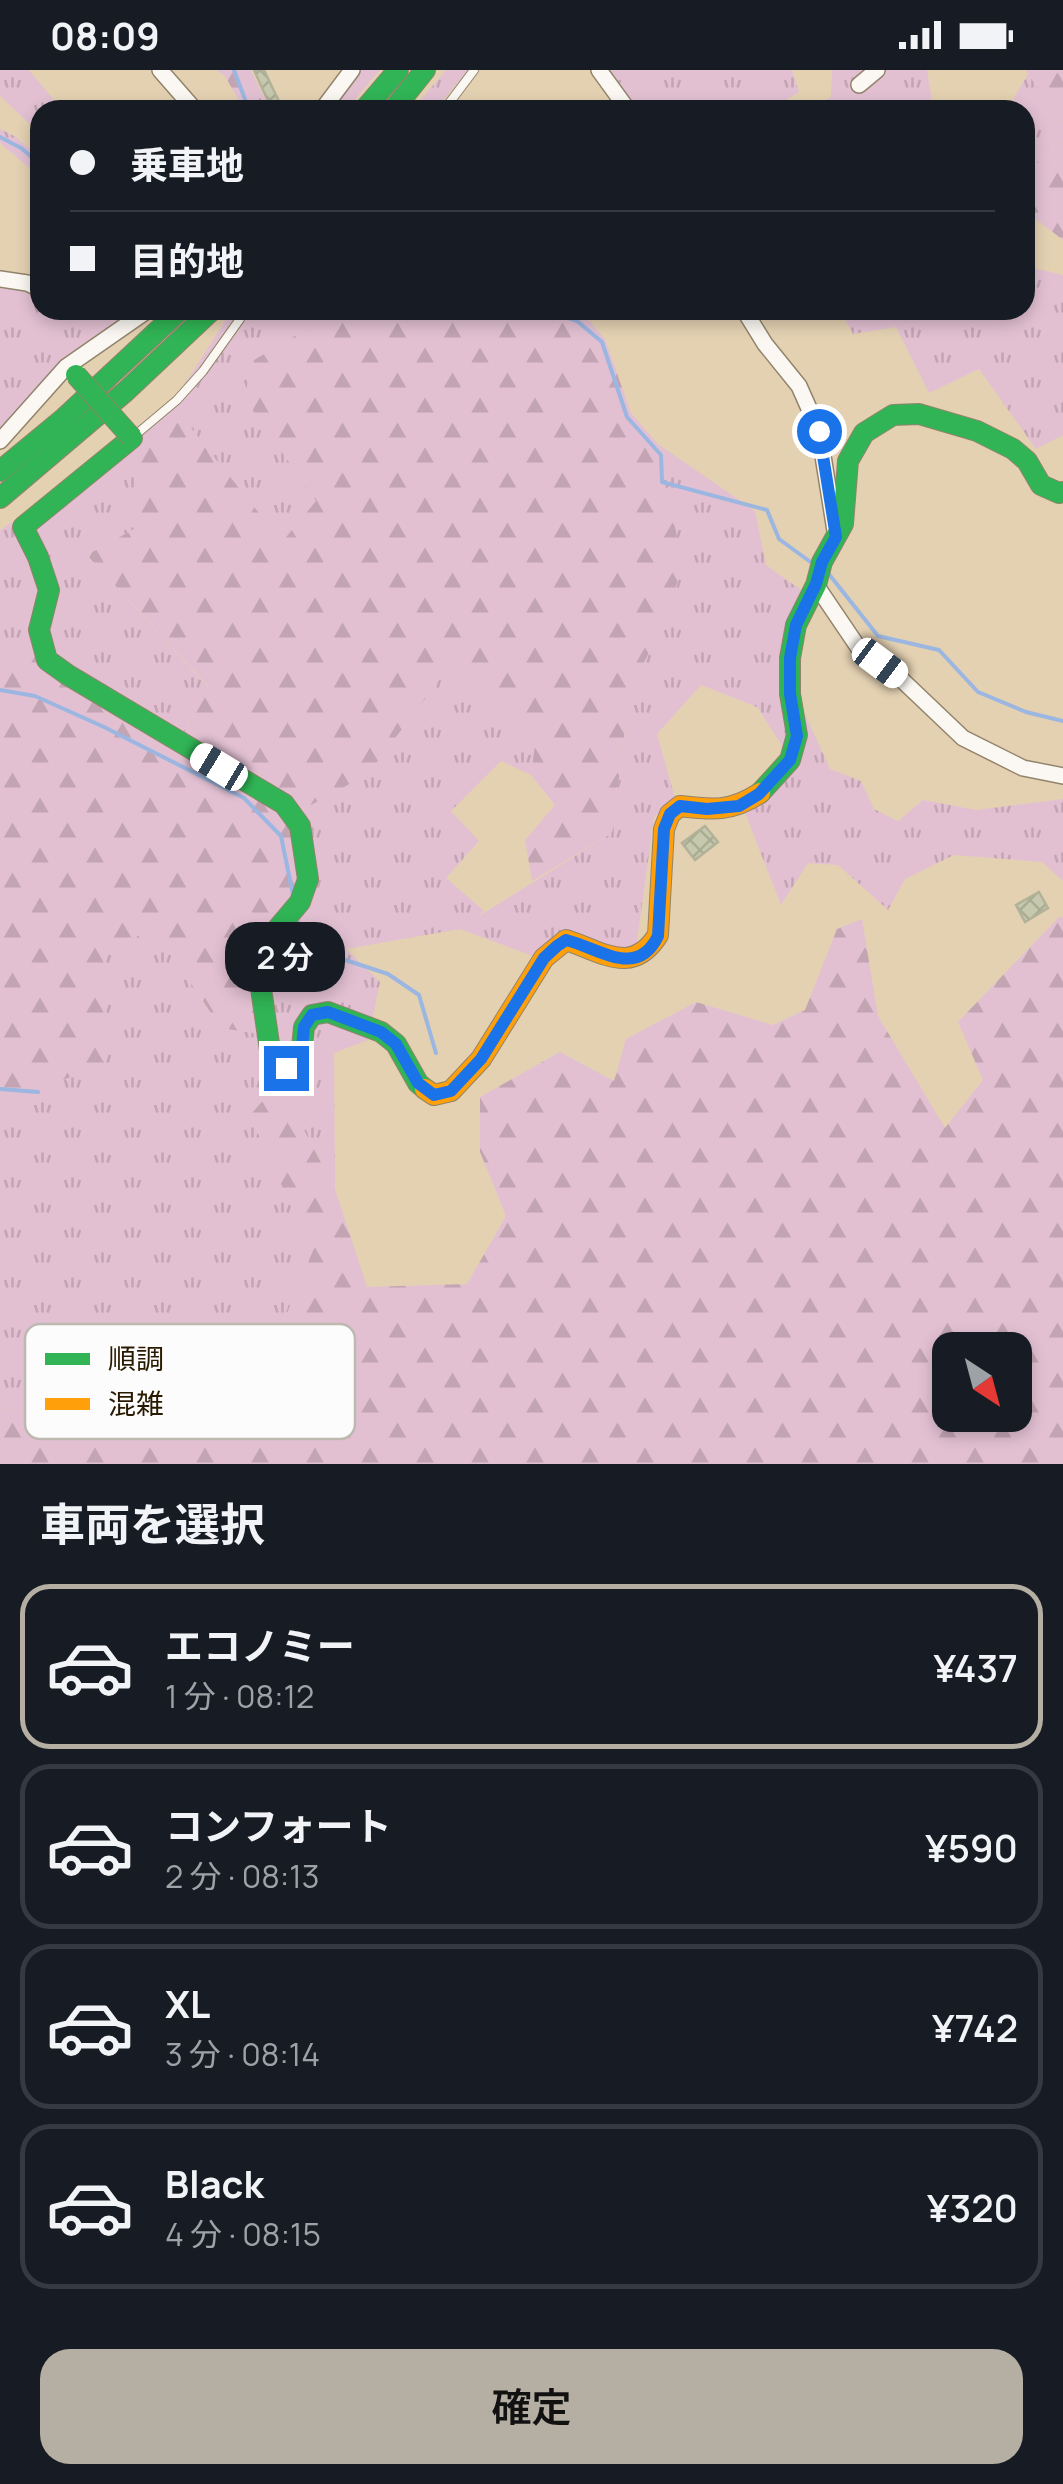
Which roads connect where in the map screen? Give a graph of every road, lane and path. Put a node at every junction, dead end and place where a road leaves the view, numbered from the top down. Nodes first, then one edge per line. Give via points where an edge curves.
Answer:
1 (160, 70) edge
2 (352, 70) edge
3 (398, 70) edge
4 (425, 70) edge
5 (474, 70) edge
6 (600, 70) edge
7 (877, 70) edge
8 (859, 85) dead end
9 (186, 100) edge
10 (330, 100) edge
11 (372, 100) edge
12 (401, 100) edge
13 (452, 100) edge
14 (621, 100) edge
15 (0, 279) edge
16 (30, 284) edge
17 (135, 320) edge
18 (169, 320) edge
19 (201, 320) edge
20 (239, 320) edge
21 (750, 320) edge
22 (71, 371) junction
23 (132, 438) junction
24 (0, 441) edge
25 (0, 471) edge
26 (1063, 492) edge
27 (0, 498) edge
28 (836, 537) junction
29 (818, 574) junction
30 (1063, 776) edge

1 - 9 street
2 - 10 street
3 - 11 main road
4 - 12 main road
5 - 13 lane
6 - 14 street
7 - 8 street
15 - 16 street
17 - 22 street
18 - 25 main road
19 - 27 main road
20 - 23 lane via 177,400
21 - 28 street via 799,386 819,431
22 - 23 main road, bridge
22 - 24 street
23 - 29 main road via 23,526 50,590 39,630 47,660 284,804 300,826 308,879 300,902 267,940 258,968 271,1057 286,1068 301,1057 312,1015 328,1012 381,1032 434,1095 451,1091 481,1059 557,946 566,940 622,960 652,948 670,814 680,806 739,806 790,760 797,736 790,658
26 - 28 main road via 1041,486 1013,449 976,431 919,414 893,415 864,433 848,460
28 - 29 main road
29 - 30 street via 858,647 963,738 1023,768

